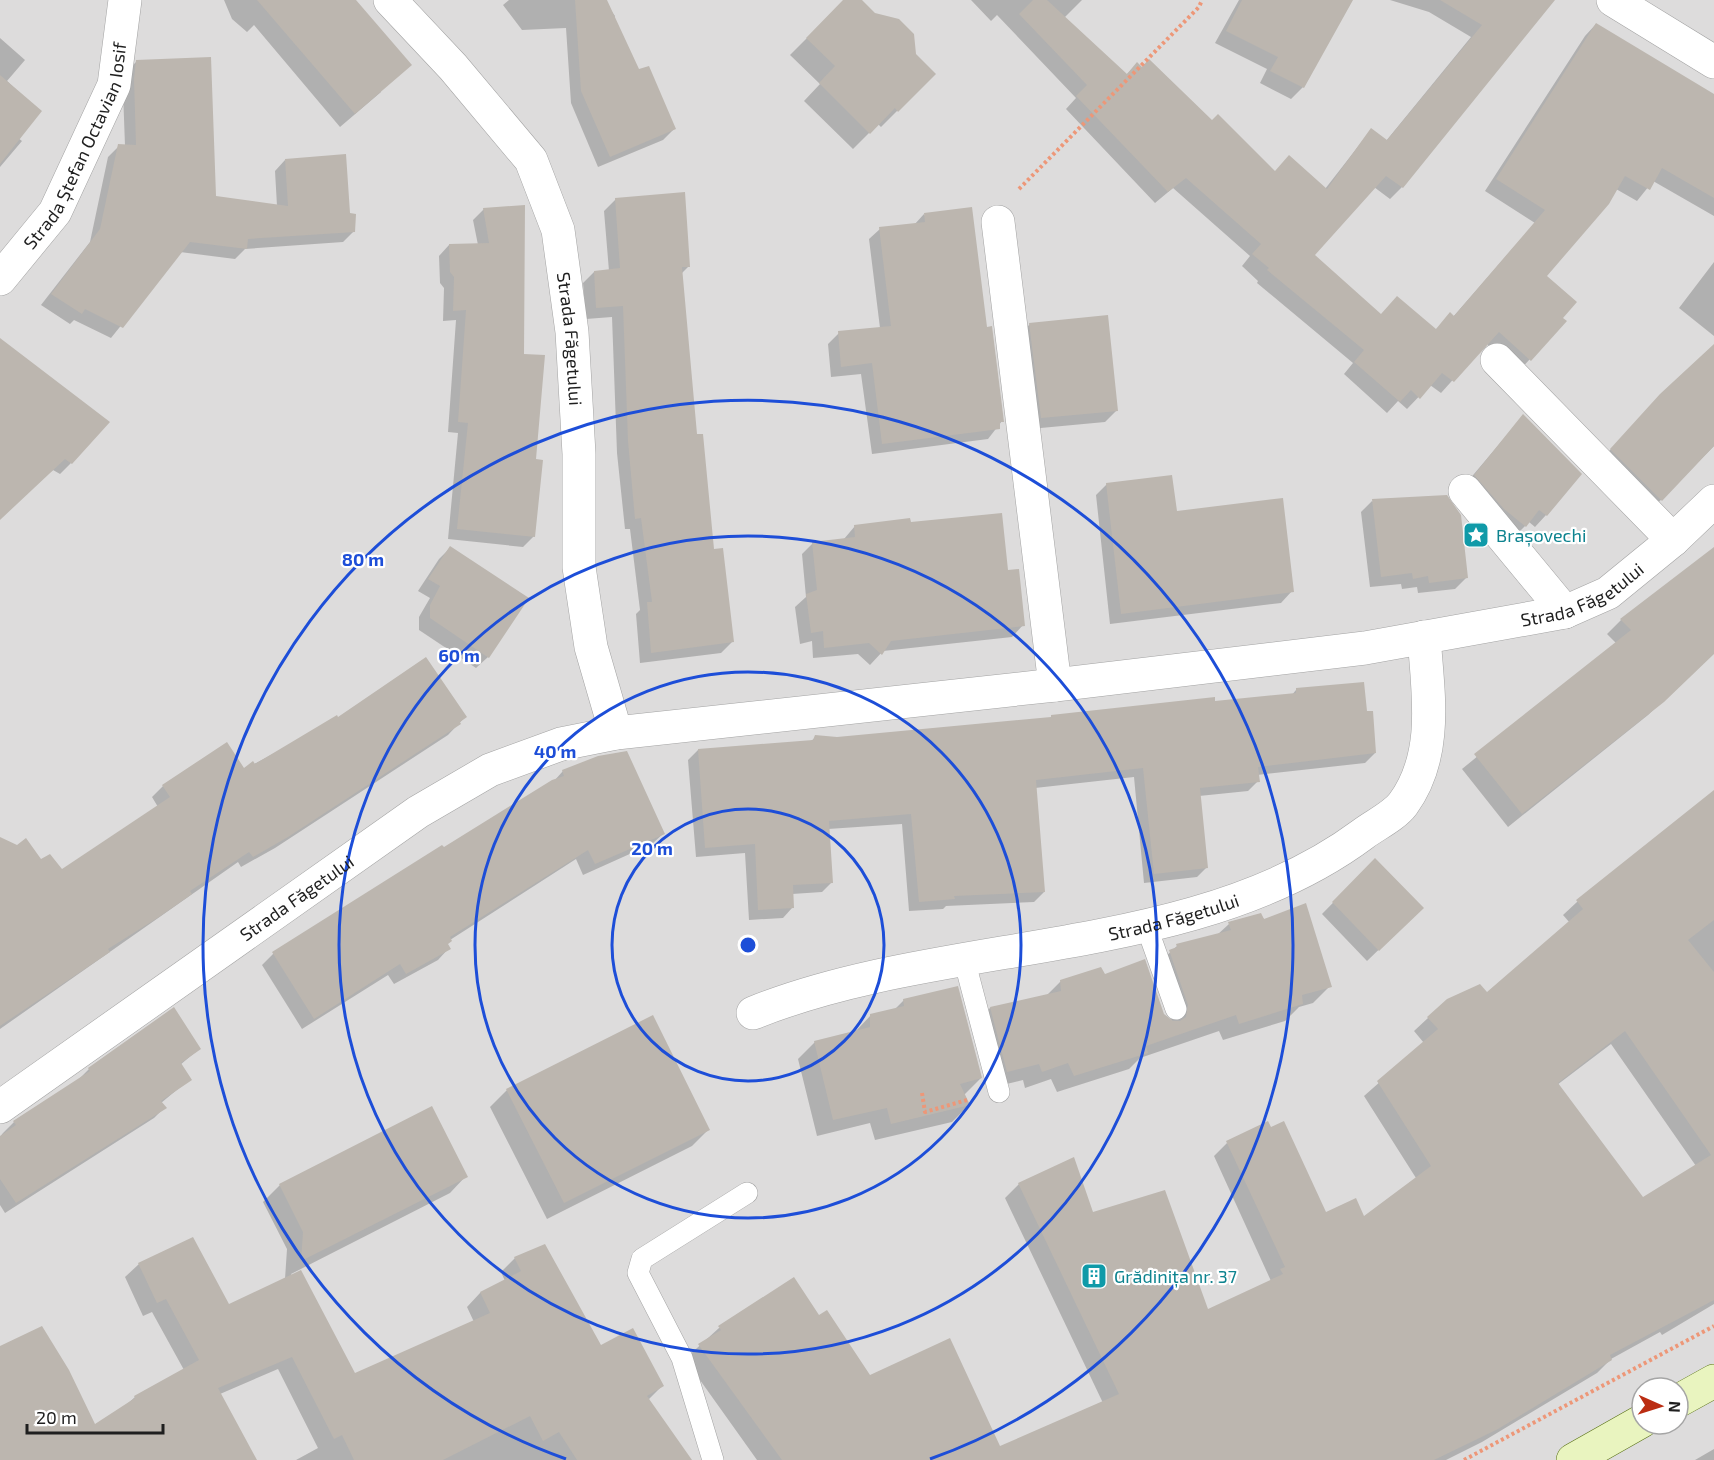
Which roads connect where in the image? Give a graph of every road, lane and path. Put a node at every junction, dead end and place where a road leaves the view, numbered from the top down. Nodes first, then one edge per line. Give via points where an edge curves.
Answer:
1 (125, 0) edge
2 (390, 0) edge
3 (1202, 0) edge
4 (1612, 0) edge
5 (1714, 62) edge
6 (998, 222) joint
7 (0, 279) edge
8 (1497, 360) dead end
9 (1465, 491) dead end
10 (1714, 501) edge
11 (1673, 540) junction
12 (1565, 612) junction
13 (1424, 637) junction
14 (1055, 685) junction
15 (616, 733) junction
16 (1146, 925) junction
17 (964, 959) junction
18 (1176, 1009) dead end
19 (753, 1013) dead end
20 (999, 1092) joint
21 (922, 1093) dead end
22 (0, 1107) edge
23 (747, 1193) dead end
24 (1714, 1326) edge
25 (1714, 1381) edge
26 (1690, 1394) edge
27 (1630, 1429) edge
28 (713, 1460) edge
29 (1464, 1460) edge
30 (1573, 1460) edge

1 - 7 street, Strada Ștefan Octavian Iosif via 114,85 55,212
2 - 15 street, Strada Făgetului via 531,160 558,230 572,332 579,454 579,567 591,647
3 - 6 path via 1021,187
4 - 5 street
6 - 14 street
8 - 11 street
9 - 12 street
10 - 11 street, Strada Făgetului
11 - 12 street, Strada Făgetului via 1608,592
12 - 13 street, Strada Făgetului
13 - 14 street, Strada Făgetului via 1365,648
13 - 16 street, Strada Făgetului via 1430,712 1426,758 1402,805 1307,868 1241,898
14 - 15 street, Strada Făgetului
15 - 22 street, Strada Făgetului via 561,744 490,770 418,812
16 - 17 street, Strada Făgetului
16 - 18 lane
17 - 19 street, Strada Făgetului via 872,976 792,997
17 - 20 lane
20 - 21 path via 925,1112
23 - 28 lane via 642,1259 638,1273 682,1358
24 - 29 path
25 - 26 main road
27 - 30 main road

